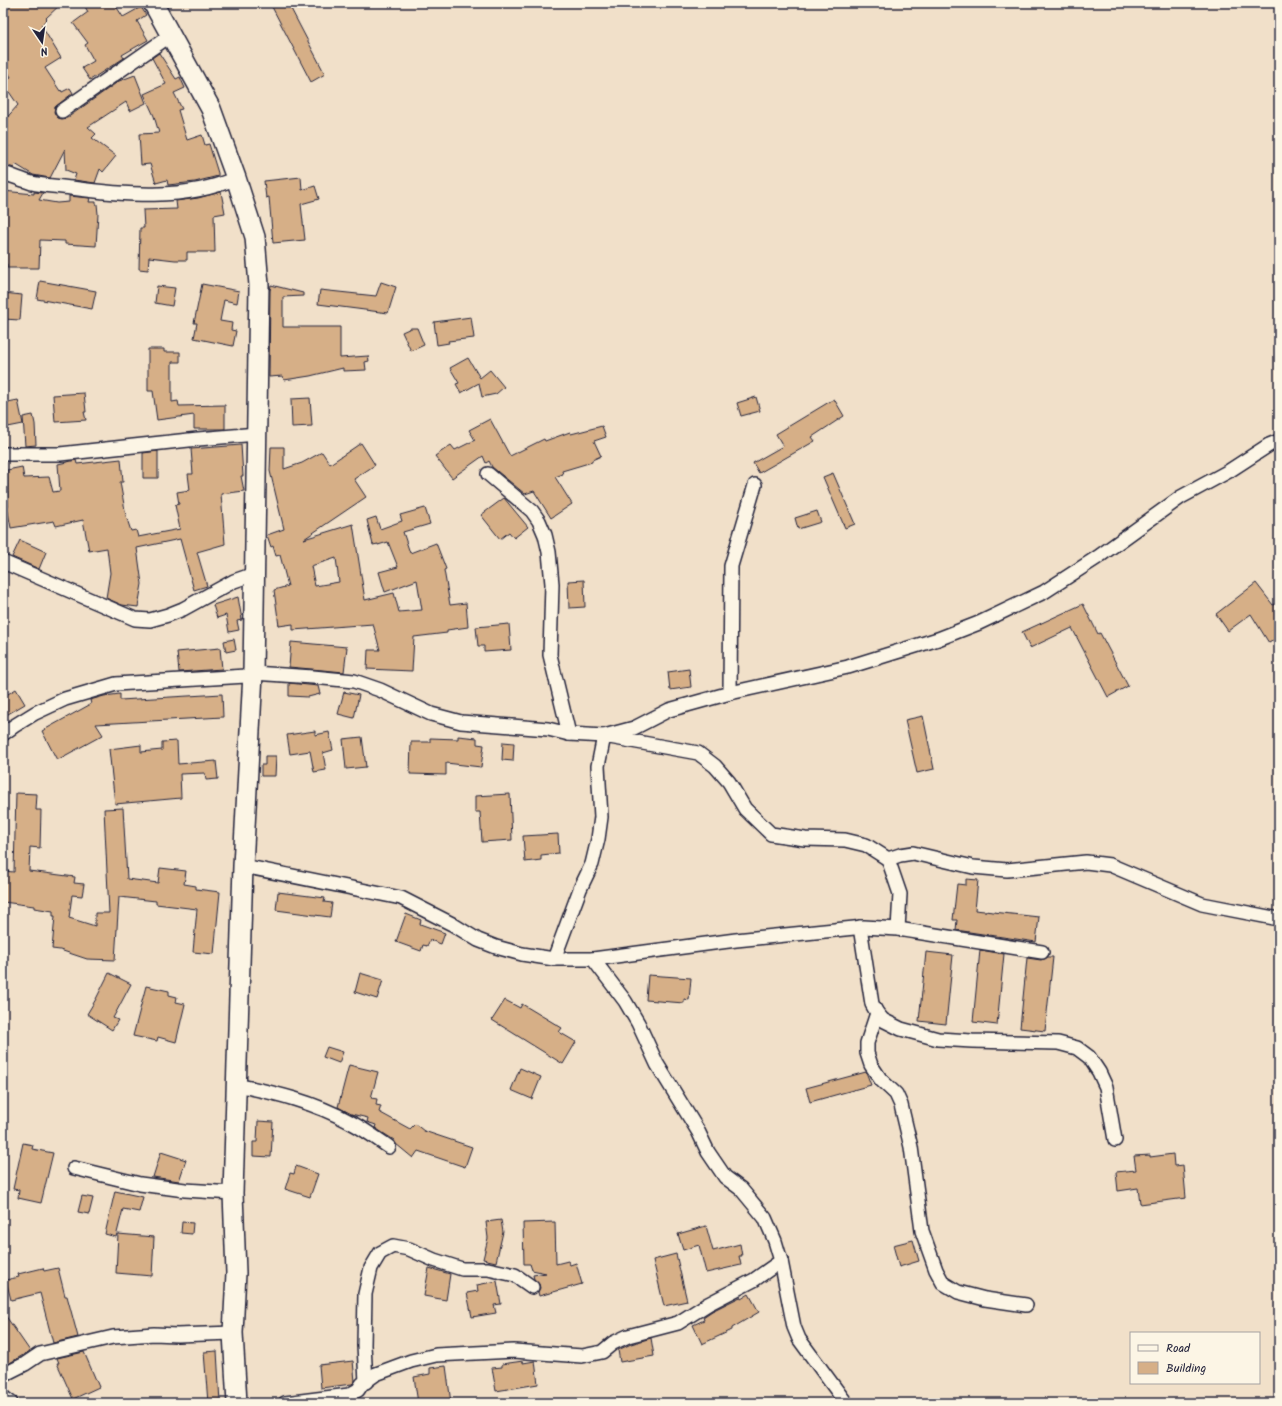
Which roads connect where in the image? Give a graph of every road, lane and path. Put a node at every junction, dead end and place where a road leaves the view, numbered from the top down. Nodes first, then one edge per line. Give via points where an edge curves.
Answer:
1 (153, 3) edge
2 (171, 35) junction
3 (62, 111) dead end
4 (3, 173) edge
5 (236, 178) junction
6 (257, 434) junction
7 (1279, 441) edge
8 (3, 454) edge
9 (488, 474) dead end
10 (755, 485) dead end
11 (3, 562) edge
12 (254, 574) junction
13 (252, 673) junction
14 (730, 693) junction
15 (3, 734) edge
16 (569, 734) junction
17 (604, 736) junction
18 (888, 859) junction
19 (243, 866) junction
20 (1279, 920) edge
21 (860, 927) junction
22 (898, 929) junction
23 (1042, 952) dead end
24 (554, 958) junction
25 (594, 959) junction
26 (877, 1013) junction
27 (236, 1085) junction
28 (1115, 1140) dead end
29 (389, 1147) dead end
30 (74, 1168) dead end
31 (233, 1193) junction
32 (781, 1260) junction
33 (532, 1286) dead end
34 (1026, 1305) dead end
35 (233, 1333) junction
36 (3, 1375) edge
37 (366, 1382) junction
38 (3, 1397) edge
39 (12, 1403) edge
40 (237, 1403) edge
41 (285, 1403) edge
42 (846, 1403) edge

1 - 2 main road
2 - 3 street
2 - 5 main road via 211,109
4 - 5 street via 33,183 97,191 156,194 205,188
5 - 6 main road via 255,237 259,285
6 - 8 street via 60,454
6 - 12 main road
7 - 14 street via 1181,497 1098,557 1044,592 979,623 938,639 848,667
9 - 16 street via 532,511 545,536 552,584 551,666
10 - 14 street via 731,566
11 - 12 street via 135,619 150,620 183,609 234,581
12 - 13 main road
13 - 15 street via 246,676 116,684 65,699 35,713
13 - 16 street via 354,681 431,714 461,722 548,729
13 - 19 main road
14 - 17 street via 669,710 634,728
16 - 17 street
17 - 18 street via 698,753 715,766 729,782 745,809 771,834 845,840 866,845
17 - 24 street via 598,766 601,817 598,839 592,864
18 - 20 street via 913,853 973,867 1007,870 1086,862 1110,865 1202,904
18 - 22 street via 900,894
19 - 24 street via 401,898 490,945 522,954
19 - 27 main road
21 - 22 street
21 - 25 street
21 - 26 street via 872,1004
22 - 23 street
24 - 25 street
25 - 32 street via 638,1023 657,1064 708,1152 725,1177 741,1189 765,1218
26 - 28 street via 901,1029 938,1039 1058,1043 1077,1048 1089,1057 1106,1087
26 - 34 street via 867,1043 867,1053 871,1065 881,1080 896,1094 901,1106 911,1147 922,1231 936,1270 943,1283 958,1292
27 - 29 street via 296,1098 350,1122
27 - 31 main road
30 - 31 street via 140,1184
31 - 35 main road via 236,1273
32 - 37 street via 754,1280 678,1323 628,1336 602,1352 582,1356 514,1351 436,1355 376,1374
32 - 42 street via 794,1327
33 - 37 street via 515,1275 488,1269 462,1269 393,1246 380,1253 371,1268 365,1294
35 - 36 street via 113,1337 40,1354
35 - 40 main road
37 - 41 street via 349,1394
38 - 39 street

